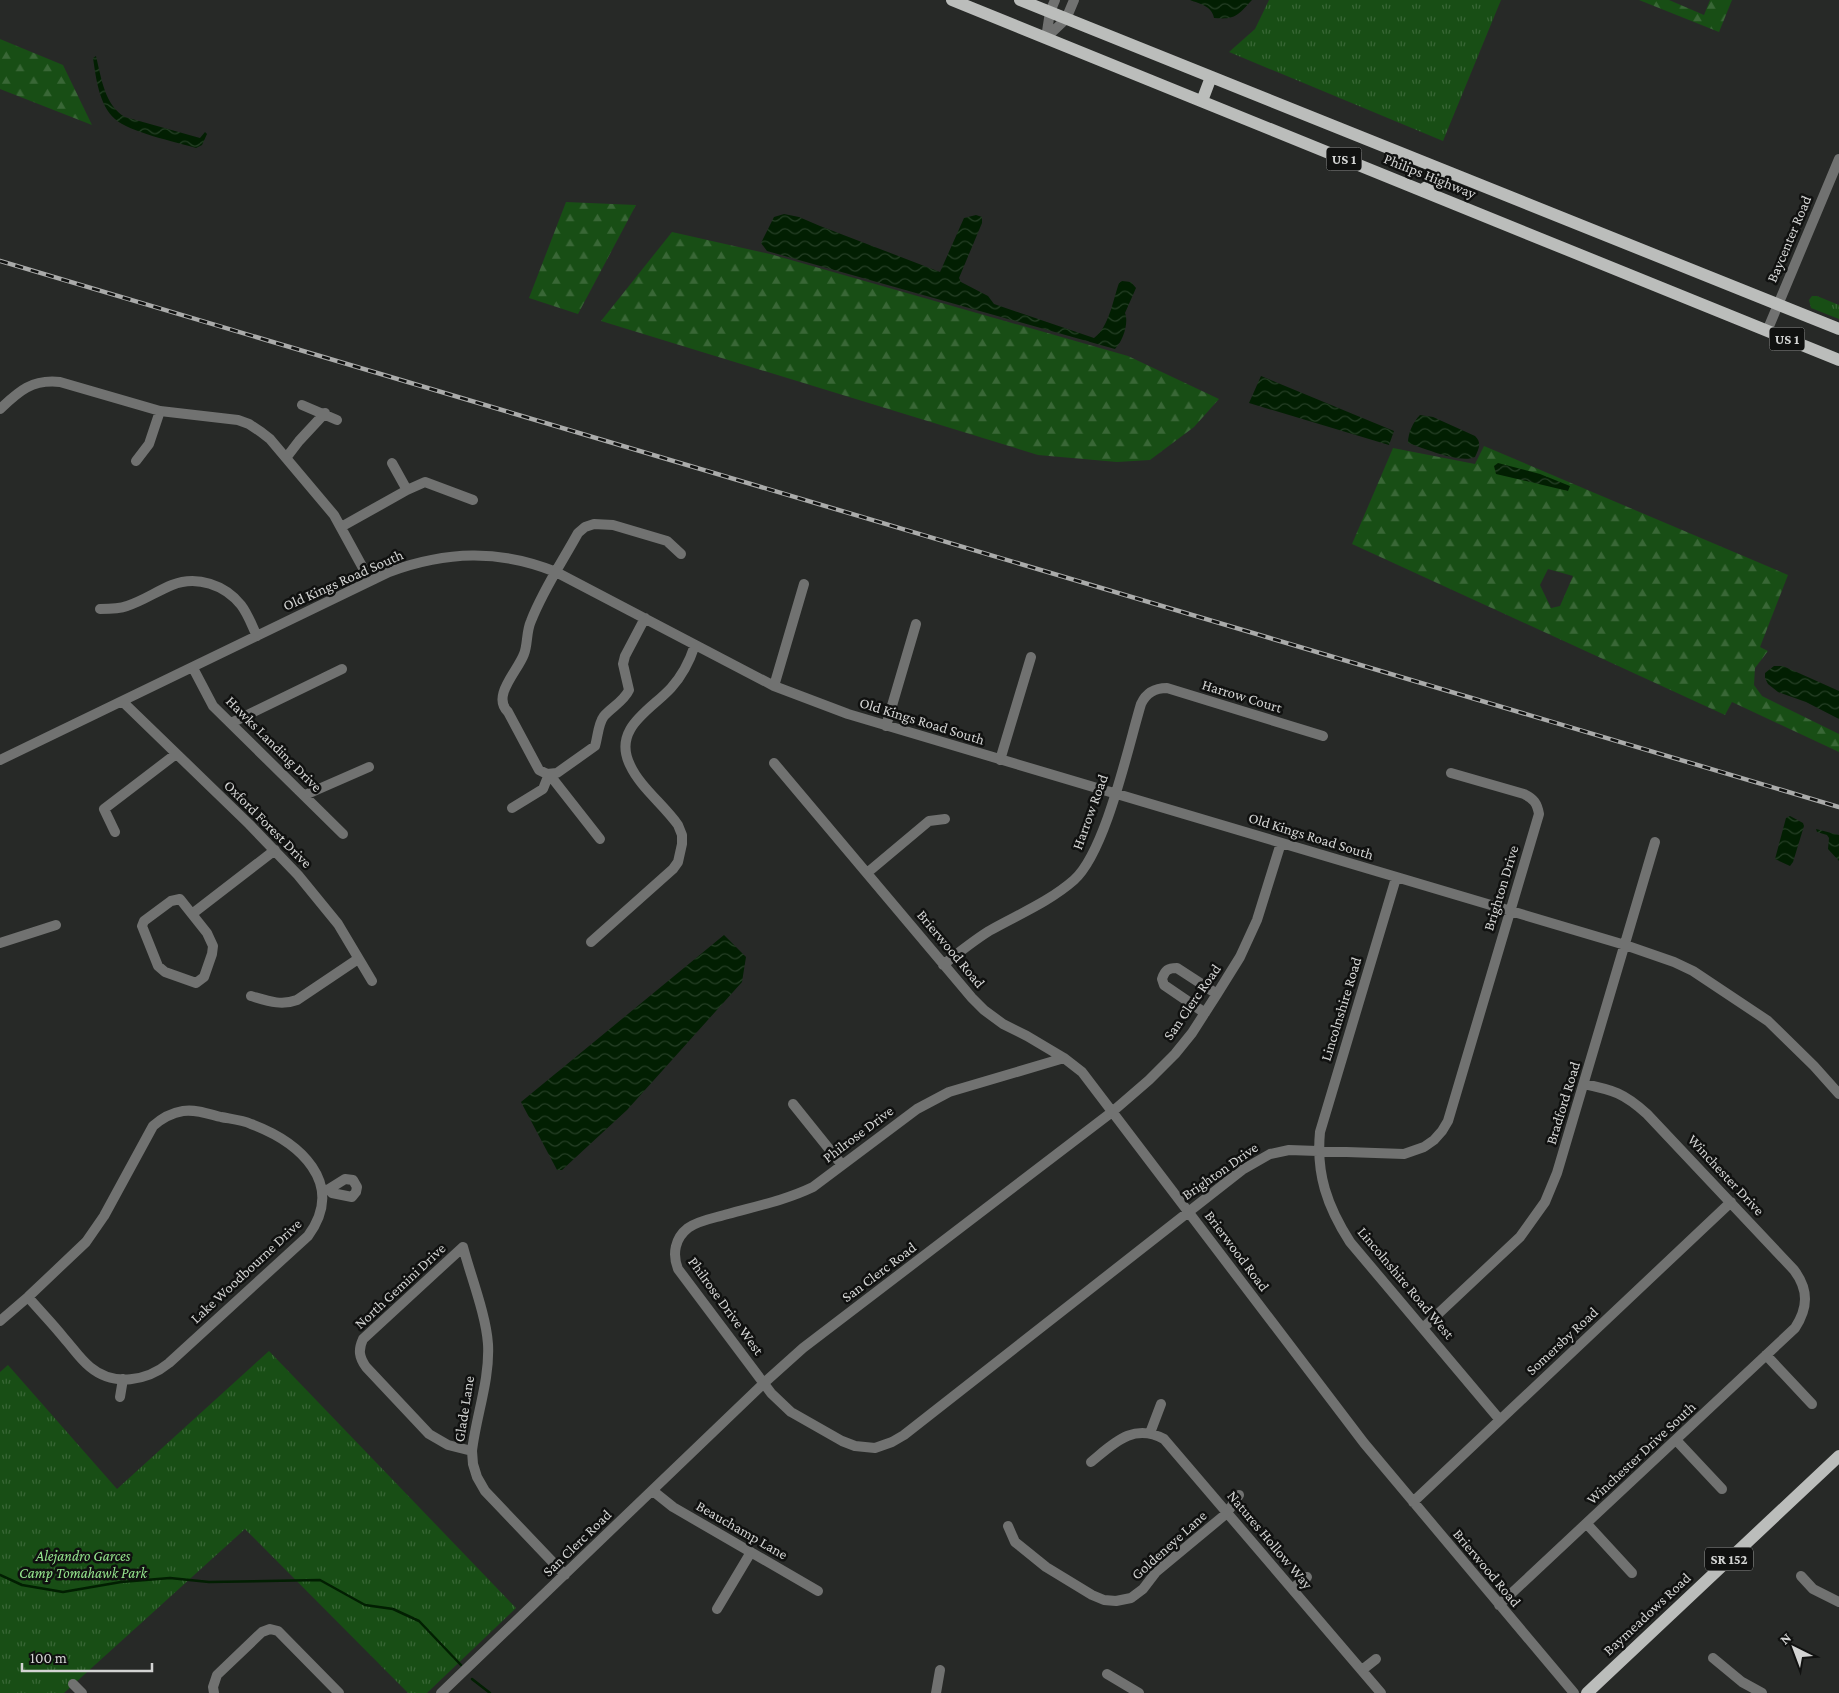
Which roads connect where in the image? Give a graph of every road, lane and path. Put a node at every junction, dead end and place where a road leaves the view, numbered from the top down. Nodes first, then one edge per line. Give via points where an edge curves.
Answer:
1 (952, 0) edge
2 (1020, 0) edge
3 (1055, 0) edge
4 (1074, 0) edge
5 (1050, 12) junction
6 (1066, 19) junction
7 (1046, 38) junction
8 (1211, 78) junction
9 (1202, 101) junction
10 (1839, 159) edge
11 (1448, 173) junction
12 (1422, 190) junction
13 (1778, 304) junction
14 (1839, 328) edge
15 (1767, 331) junction
16 (1839, 360) edge
17 (302, 405) dead end
18 (0, 409) edge
19 (160, 412) junction
20 (325, 413) junction
21 (337, 420) dead end
22 (286, 458) junction
23 (136, 461) dead end
24 (392, 463) dead end
25 (407, 490) junction
26 (473, 500) dead end
27 (341, 527) junction
28 (681, 554) dead end
29 (556, 572) junction
30 (368, 582) junction
31 (804, 584) dead end
32 (100, 609) dead end
33 (645, 618) junction
34 (916, 624) dead end
35 (257, 636) junction
36 (695, 644) junction
37 (1031, 657) dead end
38 (193, 668) junction
39 (342, 669) dead end
40 (774, 686) junction
41 (1152, 690) joint
42 (123, 702) junction
43 (231, 723) junction
44 (886, 726) junction
45 (1323, 736) dead end
46 (176, 754) junction
47 (0, 760) edge
48 (1000, 760) junction
49 (774, 762) dead end
50 (368, 767) dead end
51 (1451, 772) dead end
52 (549, 774) junction
53 (1115, 794) junction
54 (305, 795) junction
55 (512, 808) dead end
56 (945, 819) dead end
57 (115, 832) dead end
58 (343, 834) dead end
59 (600, 839) dead end
60 (1655, 842) dead end
61 (1281, 843) junction
62 (275, 850) junction
63 (867, 873) junction
64 (1396, 878) junction
65 (1510, 911) junction
66 (192, 914) junction
67 (56, 925) dead end
68 (591, 942) dead end
69 (0, 943) edge
70 (1625, 945) junction
71 (358, 959) junction
72 (943, 965) junction
73 (372, 981) dead end
74 (1218, 994) junction
75 (251, 996) dead end
76 (1205, 1013) junction
77 (1064, 1058) junction
78 (1584, 1084) junction
79 (1839, 1094) edge
80 (793, 1104) dead end
81 (1112, 1112) junction
82 (1318, 1151) junction
83 (842, 1165) junction
84 (1731, 1202) junction
85 (1188, 1211) junction
86 (677, 1243) joint
87 (463, 1247) joint
88 (28, 1297) junction
89 (1800, 1320) joint
90 (0, 1321) edge
91 (1423, 1328) junction
92 (1766, 1355) junction
93 (123, 1379) junction
94 (764, 1383) junction
95 (120, 1397) dead end
96 (1161, 1404) dead end
97 (1812, 1404) dead end
98 (1500, 1420) junction
99 (1150, 1433) junction
100 (1676, 1440) junction
101 (472, 1450) junction
102 (1839, 1456) edge
103 (1091, 1462) dead end
104 (1722, 1488) dead end
105 (653, 1491) junction
106 (1240, 1495) dead end
107 (1413, 1502) junction
108 (1228, 1513) junction
109 (1587, 1524) junction
110 (1008, 1526) dead end
111 (751, 1552) junction
112 (1632, 1573) dead end
113 (565, 1575) junction
114 (1801, 1576) dead end
115 (1307, 1577) dead end
116 (1292, 1589) junction
117 (818, 1591) dead end
118 (1839, 1602) edge
119 (1499, 1605) junction
120 (717, 1609) dead end
121 (1713, 1658) dead end
122 (1376, 1659) dead end
123 (940, 1670) dead end
124 (1362, 1670) junction
125 (1107, 1674) dead end
126 (73, 1684) dead end
127 (214, 1690) edge
128 (82, 1693) edge
129 (339, 1693) edge
130 (441, 1693) edge
131 (936, 1693) edge
132 (1139, 1693) edge
133 (1381, 1693) edge
134 (1574, 1693) edge
135 (1587, 1693) edge
136 (1762, 1693) edge

1 - 7 main road, Philips Highway / US 1
2 - 5 main road, Philips Highway / US 1
3 - 5 street
4 - 6 street
5 - 6 main road, Philips Highway / US 1
5 - 7 street
6 - 7 street
6 - 8 main road, Philips Highway / US 1
7 - 9 main road, Philips Highway / US 1
8 - 9 main road
8 - 11 main road, Philips Highway / US 1
9 - 12 main road, Philips Highway / US 1
10 - 13 street, Baycenter Road
11 - 12 main road
11 - 13 main road, Philips Highway / US 1
12 - 15 main road, Philips Highway / US 1
13 - 14 main road, Philips Highway / US 1
13 - 15 street, Baycenter Road
15 - 16 main road, Philips Highway / US 1
17 - 20 street
18 - 19 street via 20,391 40,382 60,382
19 - 22 street via 228,418 249,424 270,439
19 - 23 street via 150,444
20 - 21 street
20 - 22 street
22 - 27 street
24 - 25 street
25 - 26 street via 425,482
25 - 27 street
27 - 30 street
28 - 29 street via 667,541 613,525 594,524 578,533
29 - 30 street, Old Kings Road South via 505,558 450,556 406,566
29 - 33 street, Old Kings Road South
29 - 52 street via 531,619 524,652 503,692 502,703 539,770
30 - 35 street, Old Kings Road South
31 - 40 street
32 - 35 street via 126,607 173,585 186,581 200,582 227,591 242,607
33 - 36 street, Old Kings Road South
33 - 52 street via 622,664 629,685 627,695 604,716 595,746 557,773
34 - 44 street
35 - 38 street, Old Kings Road South
36 - 40 street, Old Kings Road South
36 - 68 street via 680,677 637,719 626,740 628,760 634,773 678,825 682,835 679,857 673,869
37 - 48 street
38 - 42 street, Old Kings Road South
38 - 43 street, Hawks Landing Drive via 213,706
39 - 43 street
40 - 44 street, Old Kings Road South
41 - 45 street, Harrow Court via 1166,688
41 - 53 street, Harrow Road via 1141,704
42 - 46 street, Oxford Forest Drive
42 - 47 street, Old Kings Road South
43 - 54 street, Hawks Landing Drive
44 - 48 street, Old Kings Road South
46 - 57 street via 104,809
46 - 62 street, Oxford Forest Drive
48 - 53 street, Old Kings Road South
49 - 63 street, Brierwood Road
50 - 54 street
51 - 65 street, Brighton Drive via 1524,794 1538,805 1539,814
52 - 55 street via 543,789
52 - 59 street
53 - 61 street, Old Kings Road South
53 - 72 street, Harrow Road via 1098,843 1086,867 1074,880 1035,907 972,942
54 - 58 street, Hawks Landing Drive
56 - 63 street via 929,821
60 - 70 street, Bradford Road
61 - 64 street, Old Kings Road South
61 - 74 street, San Clerc Road via 1257,920
62 - 66 street
62 - 71 street, Oxford Forest Drive via 320,900
63 - 72 street, Brierwood Road
64 - 65 street, Old Kings Road South
64 - 82 street, Lincolnshire Road via 1320,1132
65 - 70 street, Old Kings Road South
65 - 82 street, Brighton Drive via 1448,1121 1442,1131 1424,1147 1404,1154
66 - 66 street via 180,899 171,901 142,926 158,966 165,972 196,983 204,977 212,954 211,940
67 - 69 street
70 - 78 street, Bradford Road
70 - 79 street, Old Kings Road South via 1693,971 1768,1021
71 - 73 street, Oxford Forest Drive
71 - 75 street via 286,1004
72 - 77 street, Brierwood Road via 984,1010
74 - 76 street, San Clerc Road
74 - 76 street via 1177,968 1164,971 1164,985
76 - 81 street, San Clerc Road via 1175,1054
77 - 81 street, Brierwood Road via 1082,1072
77 - 83 street, Philrose Drive via 933,1099
78 - 84 street, Winchester Drive via 1615,1090 1637,1105
78 - 91 street, Bradford Road via 1545,1202 1520,1237
80 - 83 street
81 - 85 street, Brierwood Road
81 - 94 street, San Clerc Road via 803,1348
82 - 85 street, Brighton Drive via 1288,1150 1270,1154 1254,1162
82 - 91 street, Lincolnshire Road West via 1322,1180 1341,1228
83 - 86 street, Philrose Drive via 813,1187 794,1196 696,1223 681,1235
84 - 89 street, Winchester Drive via 1802,1280 1805,1308
84 - 98 street, Somersby Road
85 - 94 street, Brighton Drive via 892,1442 875,1448 842,1441 791,1412
85 - 107 street, Brierwood Road via 1364,1443
86 - 94 street, Philrose Drive West via 675,1261 678,1269
87 - 101 street, Glade Lane via 488,1344
87 - 101 street, North Gemini Drive via 363,1339 359,1348 360,1359 366,1367 429,1434 448,1446
88 - 90 street, Lake Woodbourne Drive
88 - 93 street, Lake Woodbourne Drive via 90,1367 104,1375
88 - 93 street, Lake Woodbourne Drive via 86,1242 104,1216 153,1126 166,1116 186,1110 244,1122 294,1147 307,1158 325,1190 314,1228 304,1241 162,1369 140,1378
89 - 92 street, Winchester Drive South
91 - 98 street, Lincolnshire Road West
92 - 97 street
92 - 100 street, Winchester Drive South
93 - 95 street
94 - 105 street, San Clerc Road
96 - 99 street
98 - 107 street, Somersby Road
99 - 103 street via 1124,1437
99 - 108 street, Natures Hollow Way via 1169,1444
100 - 104 street
100 - 109 street, Winchester Drive South
101 - 113 street, Glade Lane via 477,1477 485,1491
102 - 135 main road, Baymeadows Road / SR 152
105 - 111 street, Beauchamp Lane via 673,1507
105 - 113 street, San Clerc Road
106 - 108 street, Goldeneye Lane
107 - 119 street, Brierwood Road
108 - 110 street, Goldeneye Lane via 1156,1572 1143,1589 1131,1598 1116,1601 1092,1595 1046,1567 1015,1542
108 - 116 street, Natures Hollow Way
109 - 112 street
109 - 119 street, Winchester Drive South
111 - 117 street, Beauchamp Lane
111 - 120 street
113 - 130 street, San Clerc Road
114 - 118 street via 1813,1589
115 - 116 street
116 - 124 street, Natures Hollow Way
119 - 134 street, Brierwood Road
121 - 136 street via 1742,1682
122 - 124 street
123 - 131 street
124 - 133 street, Natures Hollow Way
125 - 132 street
126 - 128 street
127 - 129 street via 217,1675 262,1632 270,1629 278,1631

